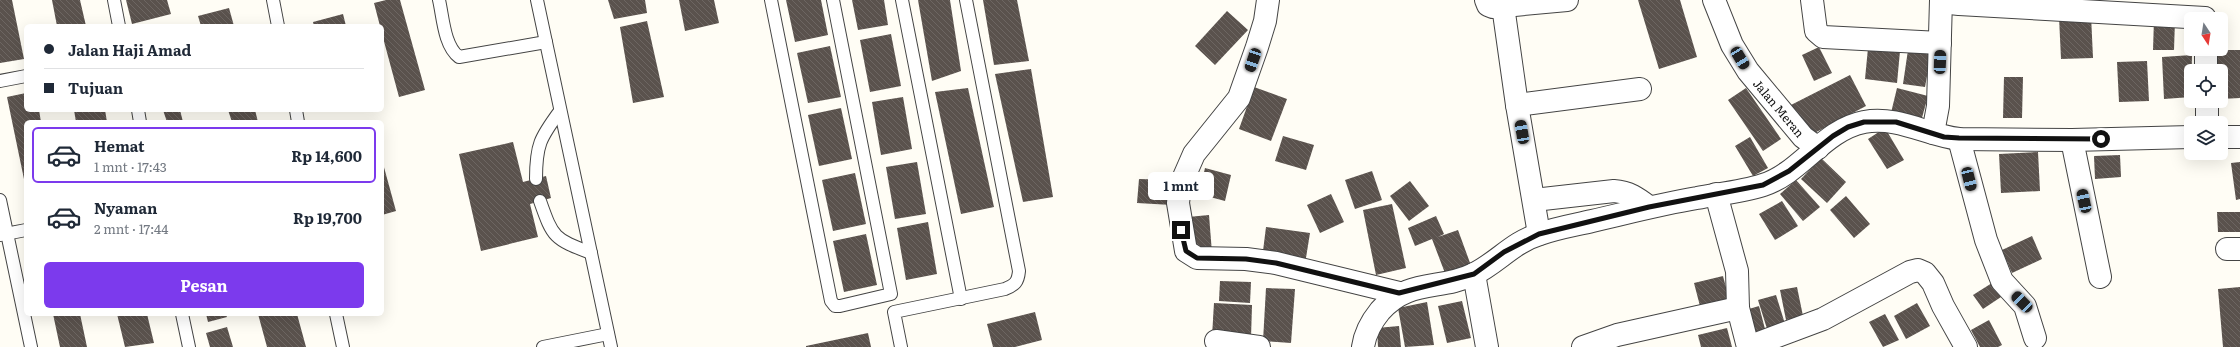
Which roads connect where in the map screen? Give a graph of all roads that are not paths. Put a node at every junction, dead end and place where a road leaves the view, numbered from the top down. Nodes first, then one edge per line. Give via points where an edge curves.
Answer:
1 (114, 0) edge
2 (273, 0) edge
3 (440, 0) edge
4 (537, 0) edge
5 (771, 0) edge
6 (833, 0) edge
7 (902, 0) edge
8 (966, 0) edge
9 (1268, 0) edge
10 (1567, 0) edge
11 (1714, 0) edge
12 (1812, 0) edge
13 (1941, 1) edge
14 (1495, 3) edge
15 (2205, 12) edge
16 (119, 24) edge
17 (278, 24) edge
18 (546, 42) junction
19 (1940, 43) junction
20 (24, 76) edge
21 (0, 81) edge
22 (1640, 89) dead end
23 (1517, 105) junction
24 (560, 111) junction
25 (1933, 133) junction
26 (2184, 137) edge
27 (2228, 137) edge
28 (2240, 137) edge
29 (1959, 138) junction
30 (2072, 140) junction
31 (1818, 148) junction
32 (536, 179) dead end
33 (1716, 194) junction
34 (0, 200) edge
35 (1534, 200) junction
36 (540, 201) dead end
37 (1649, 207) junction
38 (24, 230) edge
39 (4, 234) edge
40 (1539, 234) junction
41 (591, 253) junction
42 (1474, 274) junction
43 (2100, 277) dead end
44 (1399, 293) junction
45 (891, 294) junction
46 (961, 299) junction
47 (1738, 308) junction
48 (894, 312) junction
49 (182, 316) edge
50 (336, 316) edge
51 (608, 334) junction
52 (2035, 338) dead end
53 (1216, 341) dead end
54 (31, 347) edge
55 (189, 347) edge
56 (343, 347) edge
57 (543, 347) edge
58 (611, 347) edge
59 (901, 347) edge
60 (1259, 347) edge
61 (1363, 347) edge
62 (1487, 347) edge
63 (1583, 347) edge
64 (1748, 347) edge
65 (1966, 347) edge

1 - 16 lane
2 - 17 lane
3 - 18 lane via 450,46 453,53 459,57
4 - 18 lane
5 - 45 lane via 831,301 835,306 840,306
6 - 45 lane
7 - 46 lane
8 - 46 lane via 1019,271 1014,286
9 - 44 street via 1258,47 1239,98 1194,154 1180,186 1178,203 1186,251 1197,258 1246,259 1276,263
10 - 14 street
11 - 31 street, Jalan Meran via 1732,45 1748,71 1803,137
12 - 19 street via 1814,26 1818,35 1823,37
13 - 15 street via 1958,4
13 - 19 street
14 - 23 street
18 - 24 lane
19 - 25 street via 1938,106
20 - 21 lane
22 - 23 street
23 - 35 street
24 - 32 lane via 540,140 536,152
24 - 41 lane
25 - 29 street
25 - 31 street via 1896,122 1864,122 1848,127
26 - 30 street
27 - 28 street
29 - 30 street
29 - 52 street via 1991,255 2002,281 2025,306
30 - 43 street
31 - 33 street via 1776,180 1747,190
33 - 37 street
33 - 47 street via 1738,271
34 - 39 lane
35 - 37 street via 1614,190 1634,195
35 - 40 street
36 - 41 lane via 550,229 558,239
37 - 40 street
38 - 39 lane
39 - 54 lane
40 - 42 street via 1504,252
41 - 51 lane
42 - 44 street
42 - 62 street
44 - 61 street via 1373,320 1364,338
45 - 48 lane
46 - 48 lane
47 - 63 street via 1617,335
47 - 64 street
48 - 59 lane
49 - 55 lane
50 - 56 lane
51 - 57 lane
51 - 58 lane
53 - 60 street
64 - 65 street via 1823,319 1918,270 1925,273 1933,283

